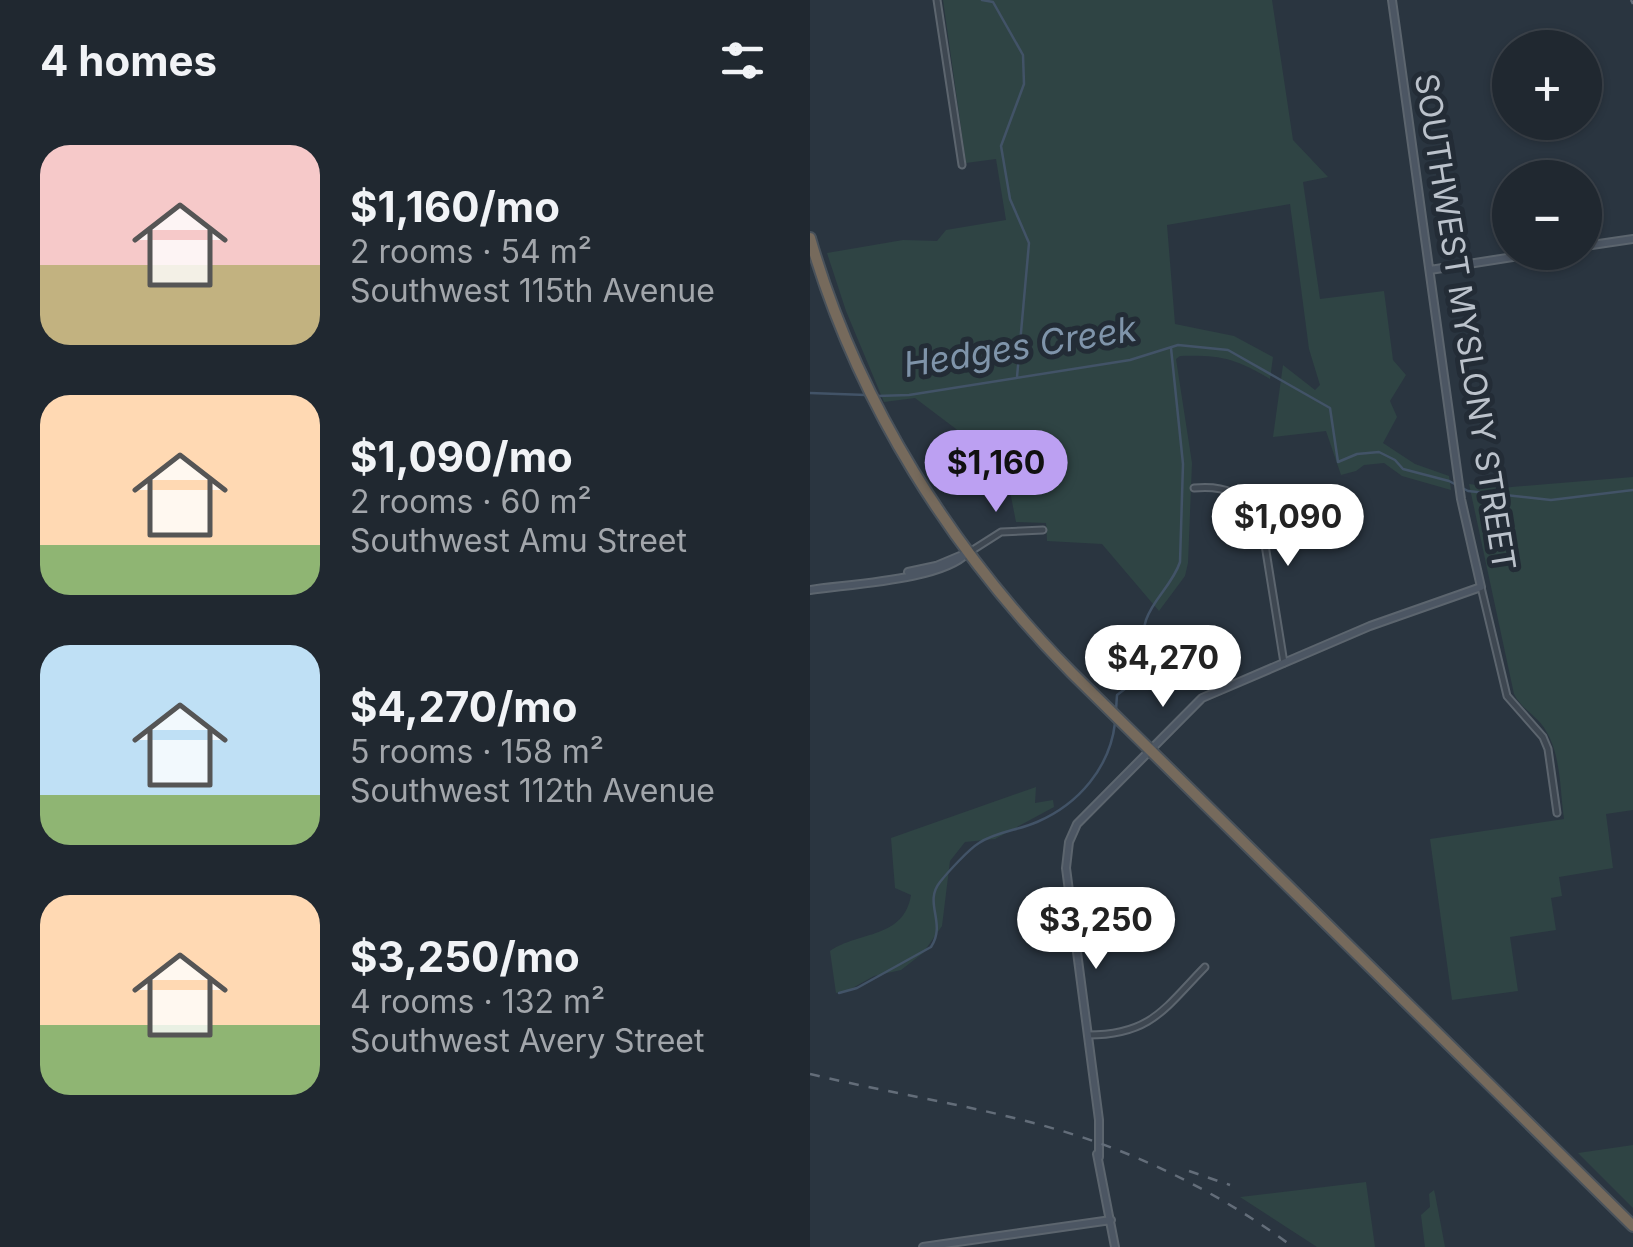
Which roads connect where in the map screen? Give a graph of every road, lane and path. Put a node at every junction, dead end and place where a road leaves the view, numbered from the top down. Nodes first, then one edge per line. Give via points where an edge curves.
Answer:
1 (937, 0) edge
2 (1392, 0) edge
3 (962, 165) dead end
4 (1633, 239) edge
5 (1602, 244) edge
6 (811, 246) edge
7 (1492, 260) edge
8 (1430, 270) junction
9 (1194, 488) dead end
10 (1044, 530) dead end
11 (967, 554) junction
12 (1481, 588) junction
13 (810, 590) edge
14 (1284, 663) junction
15 (1150, 750) junction
16 (1557, 813) dead end
17 (1205, 967) dead end
18 (1086, 1035) junction
19 (1111, 1220) junction
20 (1633, 1226) edge
21 (928, 1247) edge
22 (1116, 1247) edge

1 - 3 street
2 - 8 street, SOUTHWEST MYSLONY STREET
4 - 5 street
6 - 11 highway via 879,410
7 - 8 street
8 - 12 street, SOUTHWEST MYSLONY STREET via 1461,499
9 - 14 street via 1218,487 1244,498 1264,527
10 - 11 street via 1001,532
11 - 13 street via 944,569
11 - 15 highway via 1051,652
12 - 14 street
12 - 16 street, SOUTHWEST MYSLONY STREET via 1507,696 1548,749
14 - 15 street via 1202,698
15 - 18 street via 1082,818 1068,842
15 - 20 highway
17 - 18 street via 1143,1026
18 - 19 street via 1095,1142
19 - 21 street
19 - 22 street

